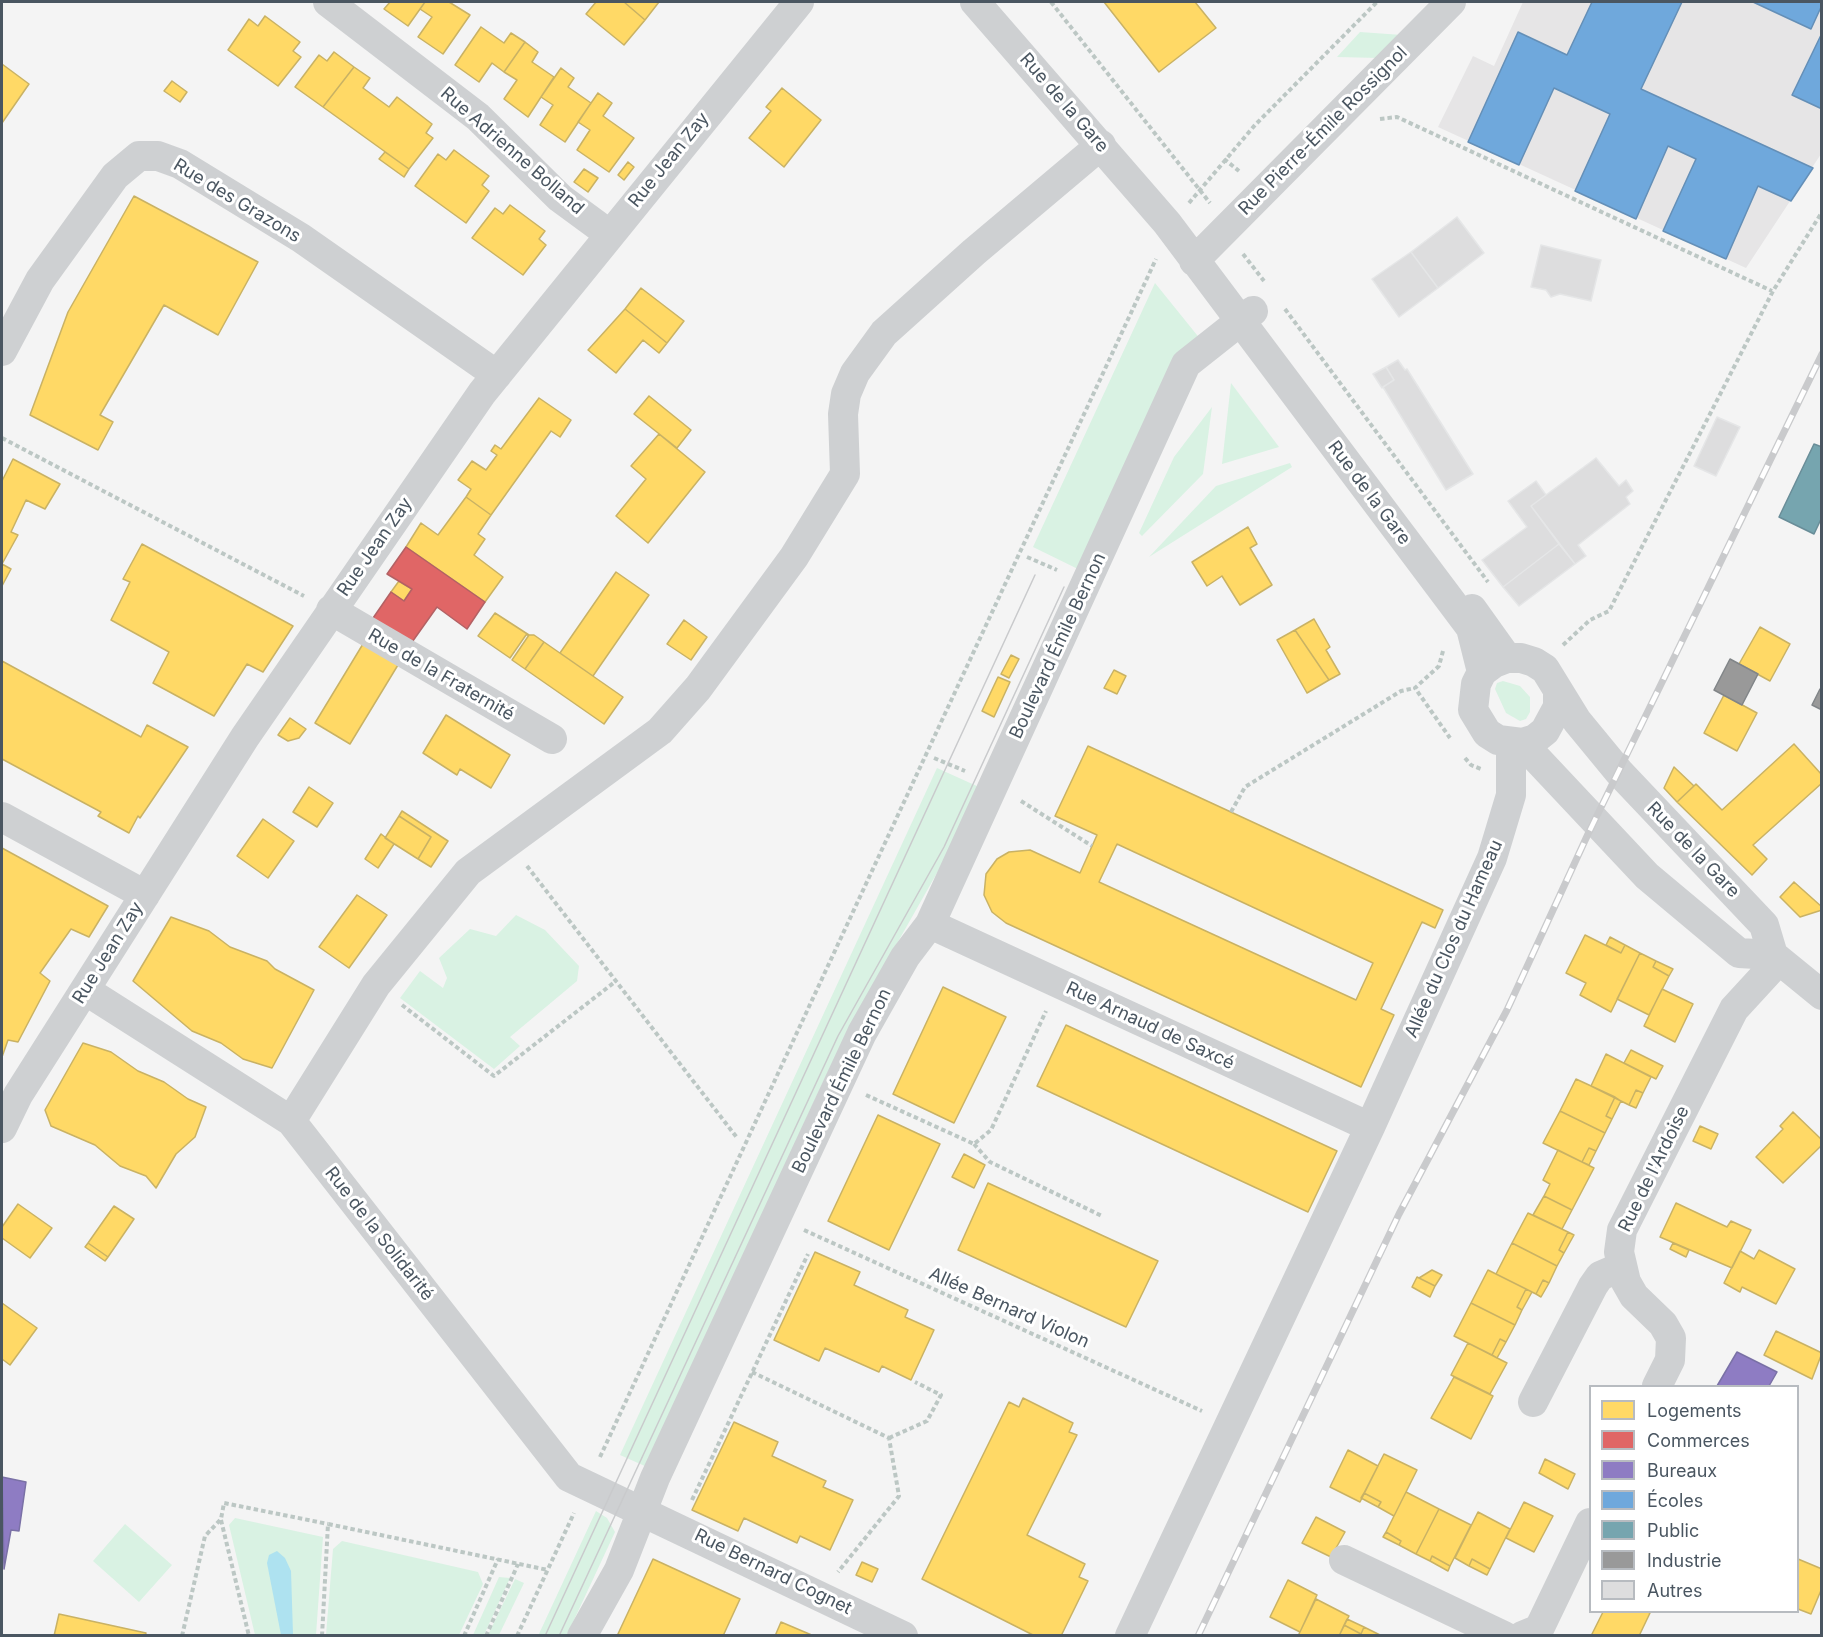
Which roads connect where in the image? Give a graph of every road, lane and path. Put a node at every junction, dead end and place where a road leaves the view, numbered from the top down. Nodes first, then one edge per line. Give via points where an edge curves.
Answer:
1 (328, 2) edge
2 (799, 2) edge
3 (975, 2) edge
4 (1000, 2) edge
5 (1051, 2) edge
6 (1377, 2) edge
7 (1451, 2) edge
8 (1350, 104) junction
9 (1101, 144) junction
10 (1198, 191) junction
11 (1821, 212) edge
12 (1231, 225) junction
13 (609, 234) junction
14 (1201, 255) junction
15 (1165, 264) dead end
16 (1773, 291) junction
17 (1254, 306) junction
18 (1282, 306) dead end
19 (2, 351) edge
20 (498, 375) junction
21 (2, 438) edge
22 (1027, 557) dead end
23 (1059, 571) dead end
24 (1495, 591) dead end
25 (320, 605) junction
26 (1444, 647) dead end
27 (1495, 665) junction
28 (1553, 675) junction
29 (1415, 688) junction
30 (552, 739) dead end
31 (1454, 743) dead end
32 (1517, 743) junction
33 (1460, 752) dead end
34 (934, 758) dead end
35 (967, 772) dead end
36 (1512, 779) junction
37 (1012, 795) dead end
38 (1231, 812) dead end
39 (2, 817) edge
40 (509, 843) junction
41 (1092, 846) dead end
42 (145, 895) junction
43 (930, 924) junction
44 (1776, 957) junction
45 (616, 981) junction
46 (1059, 984) junction
47 (376, 985) junction
48 (85, 990) junction
49 (1820, 992) edge
50 (864, 1094) dead end
51 (291, 1121) junction
52 (1370, 1127) junction
53 (2, 1128) edge
54 (738, 1139) dead end
55 (974, 1144) junction
56 (1102, 1216) dead end
57 (777, 1217) junction
58 (808, 1254) dead end
59 (1622, 1267) junction
60 (752, 1372) junction
61 (915, 1382) dead end
62 (1658, 1385) edge
63 (1533, 1402) dead end
64 (1230, 1424) junction
65 (889, 1438) junction
66 (587, 1485) junction
67 (692, 1500) dead end
68 (642, 1510) junction
69 (221, 1519) junction
70 (328, 1524) junction
71 (1589, 1525) edge
72 (498, 1559) junction
73 (1344, 1560) dead end
74 (519, 1564) junction
75 (548, 1570) junction
76 (820, 1594) junction
77 (182, 1635) edge
78 (249, 1635) edge
79 (322, 1635) edge
80 (464, 1635) edge
81 (486, 1635) edge
82 (517, 1635) edge
83 (582, 1635) edge
84 (903, 1635) edge
85 (1130, 1635) edge
86 (1504, 1635) edge
87 (1522, 1635) edge

1 - 13 street, Rue Adrienne Bolland via 478,117 560,198
2 - 13 street, Rue Jean Zay
3 - 9 street, Rue de la Gare
4 - 14 street, Rue de la Gare via 1165,191
5 - 10 path via 1189,174
6 - 10 path via 1255,125
7 - 8 street, Rue Pierre-Émile Rossignol
8 - 12 street, Rue Pierre-Émile Rossignol
8 - 16 path via 1366,120 1397,117
9 - 14 street, Rue de la Gare
9 - 40 street via 884,333 855,373 846,394 845,474 794,557 698,687 660,731
10 - 12 path
11 - 16 path
12 - 14 street, Rue Pierre-Émile Rossignol
12 - 17 path
13 - 20 street, Rue Jean Zay
14 - 17 street, Rue de la Gare
15 - 66 path via 1158,255
16 - 28 path via 1609,611 1590,620
17 - 27 street, Rue de la Gare
17 - 43 street, Boulevard Émile Bernon via 1186,364
18 - 24 path
19 - 20 street, Rue des Grazons via 40,280 115,176 139,156 158,156 180,164 301,238
20 - 25 street, Rue Jean Zay
21 - 25 path
22 - 23 path
25 - 30 street, Rue de la Fraternité
25 - 42 street, Rue Jean Zay via 245,737
26 - 29 path via 1439,666
27 - 28 street, Rue de la Gare via 1521,658
27 - 32 street via 1476,684 1476,716 1487,733
28 - 32 street via 1558,707 1545,731 1535,739
28 - 44 street, Rue de la Gare via 1577,722 1619,772 1764,925
29 - 31 path
29 - 38 path via 1401,691 1245,787
32 - 36 street, Allée du Clos du Hameau
32 - 44 street via 1647,876 1739,953
33 - 36 path via 1471,765
34 - 35 path
36 - 52 street, Allée du Clos du Hameau via 1492,858
37 - 41 path
39 - 42 street
40 - 45 path
40 - 47 street via 468,873
42 - 48 street, Rue Jean Zay
43 - 46 street, Rue Arnaud de Saxcé
43 - 57 street, Boulevard Émile Bernon via 905,957 862,1032
44 - 49 street
44 - 59 street, Rue de l'Ardoise via 1734,1009 1622,1230
45 - 47 path via 494,1076
45 - 54 path
46 - 52 street, Rue Arnaud de Saxcé
46 - 55 path via 991,1130
47 - 51 street
48 - 51 street, Rue de la Solidarité
48 - 53 street, Rue Jean Zay via 18,1095
50 - 55 path
51 - 66 street, Rue de la Solidarité via 569,1477
52 - 64 street, Allée du Clos du Hameau
55 - 56 path via 990,1162
57 - 64 path, Allée Bernard Violon
57 - 68 street, Boulevard Émile Bernon
58 - 60 path
59 - 62 street, Rue de l'Ardoise via 1634,1296 1663,1324 1671,1338 1670,1360
59 - 63 street via 1600,1276 1593,1286
60 - 65 path
60 - 67 path
61 - 65 path via 941,1395 927,1421
64 - 85 street, Allée du Clos du Hameau
65 - 76 path via 899,1496
66 - 68 street, Rue de la Solidarité
66 - 75 path
68 - 76 street, Rue Bernard Cognet
68 - 83 street, Boulevard Émile Bernon via 620,1570
69 - 70 path via 224,1503
69 - 77 path via 205,1536
69 - 78 path
70 - 72 path
70 - 79 path
71 - 87 street via 1539,1629
72 - 74 path
72 - 80 path
73 - 86 street
74 - 75 path
74 - 81 path
75 - 82 path
76 - 84 street, Rue Bernard Cognet

